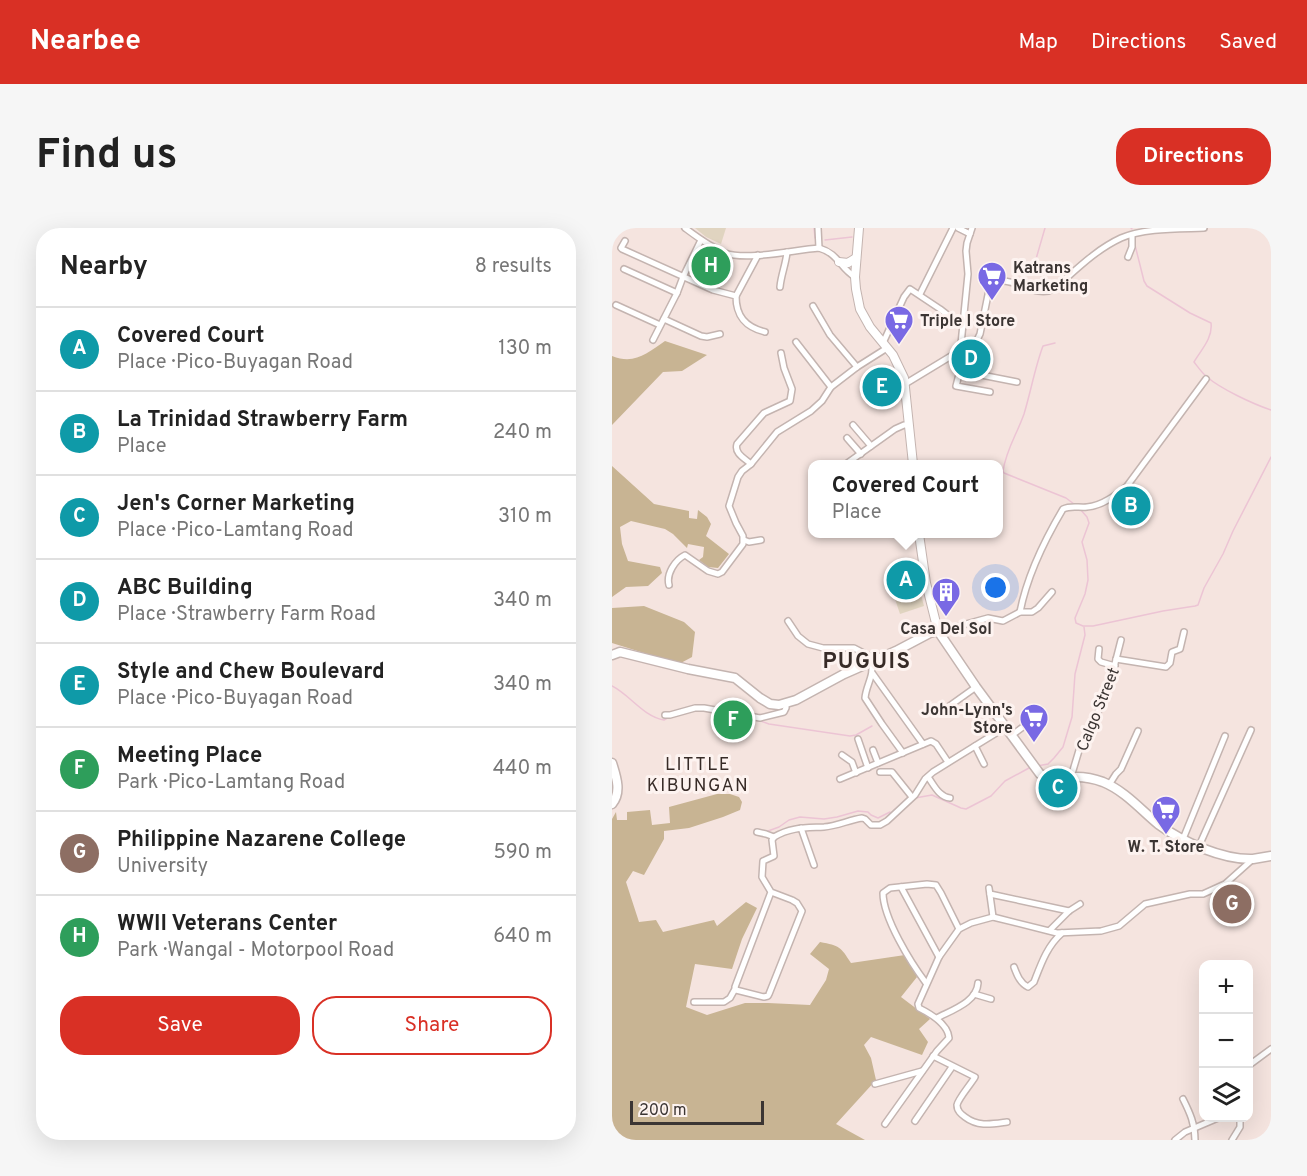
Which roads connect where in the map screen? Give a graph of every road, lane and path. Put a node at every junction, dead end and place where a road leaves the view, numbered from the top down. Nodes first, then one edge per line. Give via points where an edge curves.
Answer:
1 (685, 228) edge
2 (818, 228) edge
3 (859, 228) edge
4 (953, 228) edge
5 (958, 228) edge
6 (1204, 228) edge
7 (971, 231) edge
8 (1134, 232) edge
9 (701, 240) junction
10 (625, 241) dead end
11 (819, 248) junction
12 (787, 252) junction
13 (758, 255) junction
14 (1128, 257) dead end
15 (856, 258) junction
16 (839, 262) junction
17 (624, 270) dead end
18 (683, 277) junction
19 (855, 277) junction
20 (780, 287) dead end
21 (677, 293) junction
22 (920, 294) junction
23 (736, 296) junction
24 (616, 305) dead end
25 (813, 306) dead end
26 (664, 319) junction
27 (660, 325) junction
28 (963, 327) junction
29 (765, 332) dead end
30 (720, 334) dead end
31 (653, 340) dead end
32 (796, 342) dead end
33 (885, 345) junction
34 (961, 350) junction
35 (781, 352) dead end
36 (857, 367) junction
37 (960, 370) junction
38 (1206, 379) dead end
39 (1017, 382) dead end
40 (905, 384) junction
41 (831, 387) junction
42 (990, 392) dead end
43 (853, 425) dead end
44 (907, 425) junction
45 (848, 438) dead end
46 (871, 446) junction
47 (861, 454) junction
48 (853, 460) edge
49 (912, 460) edge
50 (751, 464) junction
51 (920, 538) edge
52 (744, 540) junction
53 (761, 540) dead end
54 (669, 585) dead end
55 (1052, 592) dead end
56 (1020, 612) junction
57 (788, 621) dead end
58 (1184, 632) dead end
59 (940, 633) junction
60 (1121, 640) dead end
61 (1099, 649) dead end
62 (612, 655) edge
63 (1116, 659) junction
64 (874, 661) junction
65 (1115, 666) junction
66 (873, 674) junction
67 (976, 687) junction
68 (786, 703) junction
69 (948, 707) dead end
70 (1041, 710) dead end
71 (665, 715) dead end
72 (1004, 726) junction
73 (1251, 730) dead end
74 (1138, 731) dead end
75 (1012, 735) junction
76 (1225, 736) dead end
77 (858, 739) dead end
78 (923, 744) junction
79 (975, 746) junction
80 (873, 750) dead end
81 (903, 753) junction
82 (842, 754) dead end
83 (884, 754) dead end
84 (890, 759) junction
85 (859, 762) dead end
86 (948, 762) junction
87 (612, 763) edge
88 (878, 763) junction
89 (984, 764) dead end
90 (868, 768) junction
91 (879, 772) dead end
92 (856, 773) junction
93 (928, 777) junction
94 (1071, 777) junction
95 (840, 779) dead end
96 (1109, 785) junction
97 (912, 797) junction
98 (950, 798) dead end
99 (612, 804) edge
100 (801, 828) junction
101 (757, 832) dead end
102 (774, 837) junction
103 (1183, 839) junction
104 (1199, 846) junction
105 (1271, 856) edge
106 (1253, 859) junction
107 (814, 865) dead end
108 (901, 887) junction
109 (771, 892) junction
110 (1080, 904) dead end
111 (1069, 911) junction
112 (993, 917) junction
113 (959, 929) junction
114 (1050, 930) junction
115 (1062, 933) junction
116 (939, 957) junction
117 (1014, 967) dead end
118 (926, 983) junction
119 (978, 983) dead end
120 (735, 988) junction
121 (974, 994) junction
122 (991, 999) dead end
123 (694, 1002) dead end
124 (937, 1018) junction
125 (1271, 1049) edge
126 (933, 1056) junction
127 (1253, 1062) edge
128 (952, 1067) junction
129 (922, 1071) junction
130 (875, 1084) dead end
131 (1183, 1099) dead end
132 (915, 1121) dead end
133 (1007, 1122) dead end
134 (1209, 1122) edge
135 (1240, 1122) edge
136 (885, 1125) dead end
137 (1195, 1128) junction
138 (1175, 1140) edge
139 (1195, 1140) edge
140 (1232, 1140) edge

1 - 9 street
2 - 11 street
3 - 15 main road
4 - 22 street
5 - 7 street
6 - 8 street
7 - 28 street via 966,251
8 - 14 street
8 - 34 street via 1089,258 1050,292 994,282 990,285 977,341
9 - 13 street via 726,253
9 - 18 street
10 - 18 street via 622,249
11 - 12 street
11 - 16 street
12 - 13 street
12 - 20 street
13 - 23 street
15 - 16 main road via 848,263
15 - 19 main road
16 - 19 street
17 - 21 street
18 - 21 street
18 - 23 street
19 - 33 main road via 861,314
21 - 26 street
22 - 28 street
22 - 33 street via 910,289 904,297
23 - 29 street via 744,321
24 - 27 street
25 - 36 street via 830,335
26 - 27 street
26 - 30 street via 701,336
27 - 31 street
28 - 34 street
32 - 41 street
33 - 36 street
33 - 40 main road
34 - 37 street
34 - 40 street
35 - 50 street via 792,397 760,416 737,444 738,453
36 - 41 street
37 - 39 street
37 - 42 street via 957,387
38 - 56 street via 1119,493 1095,506 1063,509 1039,556
40 - 44 main road
41 - 50 street via 811,411 773,436
43 - 46 street
44 - 46 street
44 - 49 main road
45 - 47 street
46 - 47 street
47 - 48 street
50 - 52 street via 738,477 729,506
51 - 59 main road via 926,583
52 - 53 street
52 - 54 street via 719,574 683,556 668,576
55 - 56 street via 1035,611
56 - 59 street via 1005,620 988,618
57 - 64 street via 808,644 854,648
58 - 63 street via 1180,649 1172,652 1166,667
59 - 64 main road via 930,633
59 - 67 main road
60 - 63 street, Calgo Street
61 - 65 street via 1098,659
62 - 68 main road via 620,652 735,678 770,704
63 - 65 street, Calgo Street
64 - 66 street
64 - 68 main road
65 - 94 street, Calgo Street
66 - 78 street
66 - 81 street via 865,697
67 - 69 street
67 - 72 main road
68 - 71 street via 784,712 760,718 704,708
70 - 75 street
72 - 75 main road
72 - 79 street
73 - 104 street
74 - 96 street via 1121,769
75 - 94 main road via 1040,774 1054,779
76 - 103 street
77 - 90 street
78 - 81 street
78 - 86 street via 934,742
79 - 86 street
79 - 89 street
80 - 88 street
81 - 84 street
82 - 92 street via 852,762
83 - 84 street
84 - 88 street
85 - 90 street
86 - 93 street
87 - 99 main road via 617,792
88 - 90 street
90 - 92 street
91 - 97 street via 892,772
92 - 95 street
93 - 97 street
93 - 98 street via 944,798
94 - 96 main road
96 - 103 main road
97 - 100 street via 880,825 862,818
100 - 102 street
100 - 107 street
101 - 102 street
102 - 109 street via 774,855 763,861 762,872
103 - 104 main road
104 - 106 main road
105 - 106 main road
106 - 115 street via 1225,884 1203,894 1145,904 1119,926 1101,931
108 - 113 street via 936,885
108 - 116 street
108 - 118 street via 886,890 883,900 891,924
109 - 120 street
109 - 120 street via 797,903 801,911 797,925 768,996
110 - 111 street
111 - 112 street via 989,891
111 - 114 street
112 - 113 street
112 - 114 street
113 - 116 street
114 - 115 street
115 - 117 street via 1047,950 1031,986 1024,985
116 - 118 street
118 - 124 street via 919,1008
119 - 121 street
120 - 123 street via 724,1002
121 - 122 street
121 - 124 street
124 - 126 street via 950,1036
125 - 127 street
126 - 128 street
126 - 129 street
128 - 132 street
128 - 133 street via 975,1077 957,1103 960,1113 984,1125
129 - 130 street
129 - 136 street
131 - 137 street
134 - 137 street
135 - 140 street
137 - 138 street
137 - 139 street

